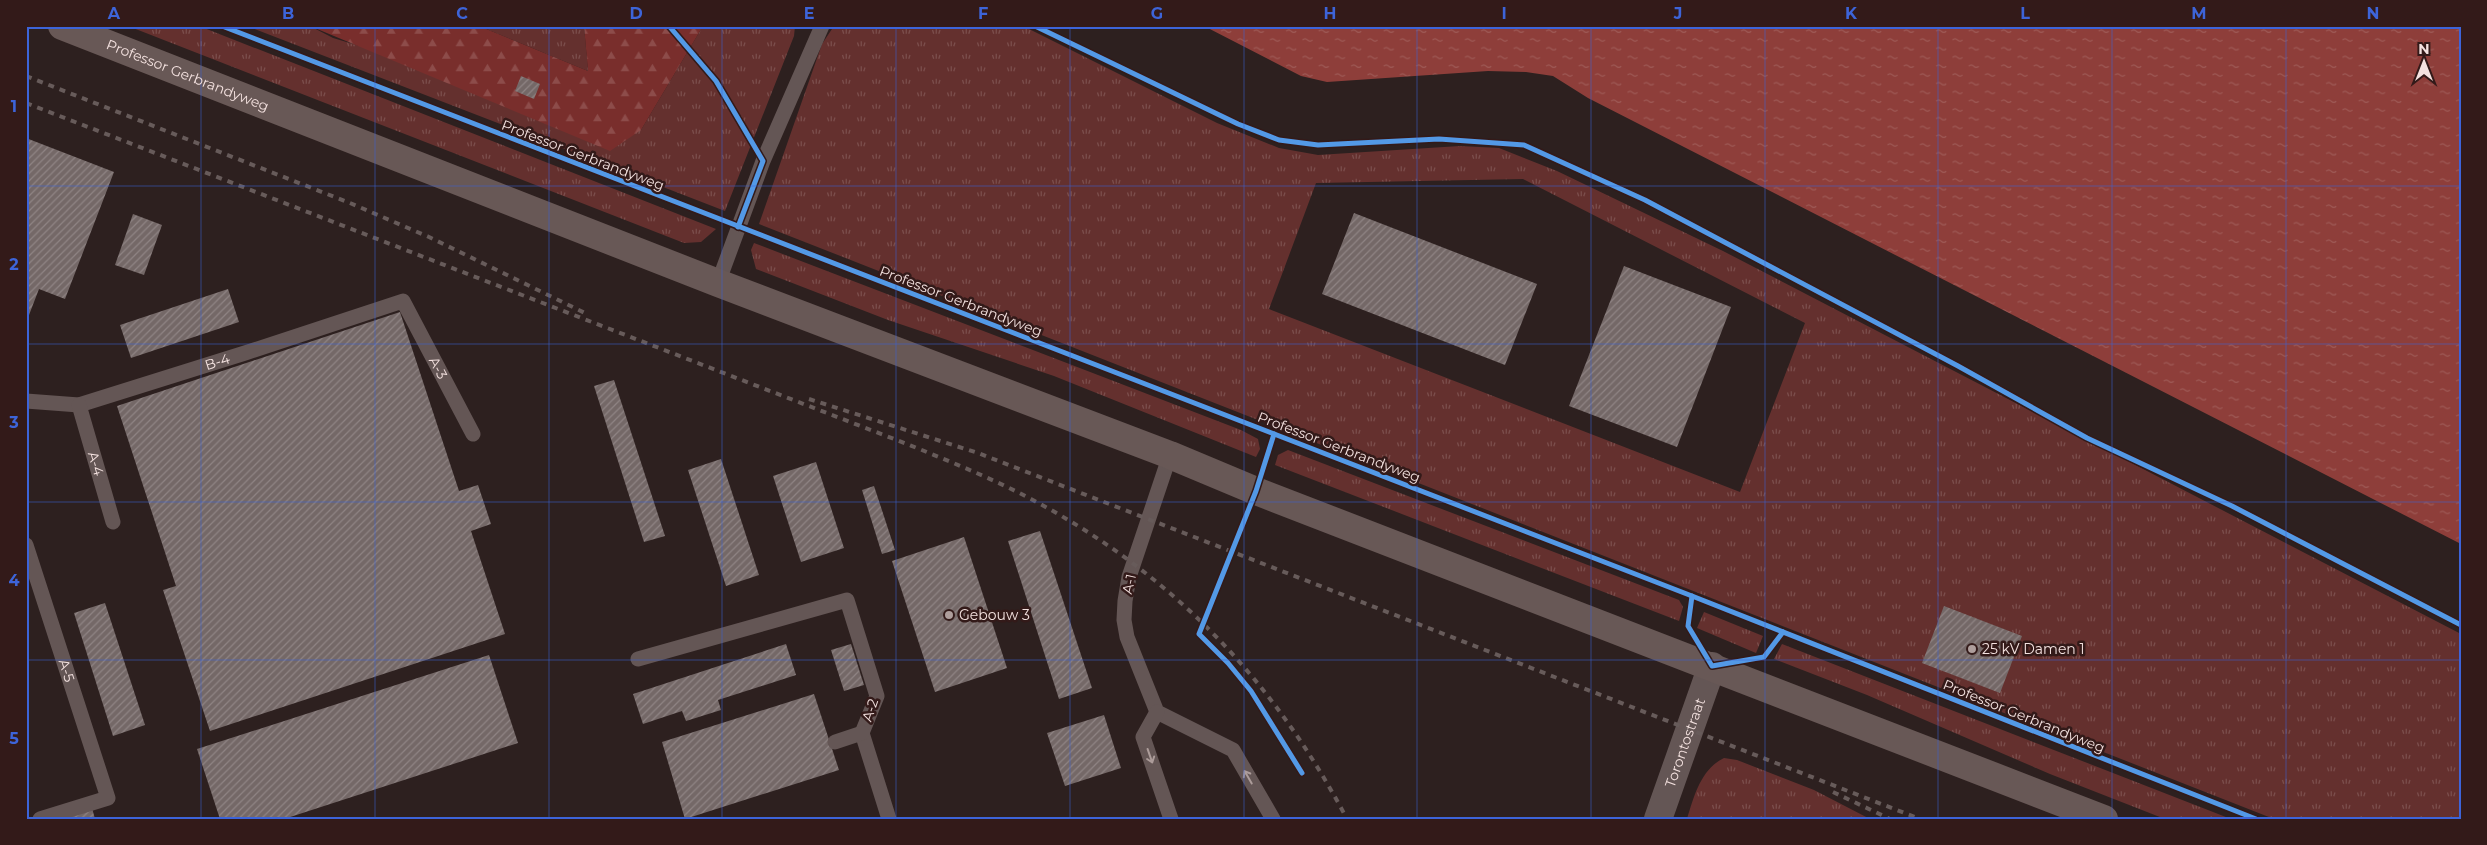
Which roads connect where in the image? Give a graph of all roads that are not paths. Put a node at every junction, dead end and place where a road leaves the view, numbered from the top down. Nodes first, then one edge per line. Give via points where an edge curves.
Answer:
1 (62, 26) edge
2 (822, 26) edge
3 (718, 283) junction
4 (403, 301) joint
5 (26, 401) edge
6 (79, 405) junction
7 (473, 434) dead end
8 (1170, 455) junction
9 (113, 522) dead end
10 (26, 545) edge
11 (638, 658) dead end
12 (1712, 666) junction
13 (1157, 712) junction
14 (862, 732) junction
15 (835, 742) dead end
16 (40, 819) edge
17 (889, 819) edge
18 (1171, 819) edge
19 (1273, 819) edge
20 (1658, 819) edge
21 (2104, 819) edge

1 - 3 street, Professor Gerbrandyweg
2 - 3 lane via 763,161
3 - 8 street, Professor Gerbrandyweg
4 - 6 lane, B-4
4 - 7 lane, A-3
5 - 6 lane, B-4
6 - 9 lane, A-4
8 - 12 street, Professor Gerbrandyweg
8 - 13 lane, A-1 via 1129,576 1124,620 1127,637
10 - 16 lane, A-5 via 108,798
11 - 14 lane, A-2 via 848,600 877,696
12 - 20 street, Torontostraat
12 - 21 street, Professor Gerbrandyweg
13 -> 18 lane via 1143,738
19 -> 13 lane via 1233,750
14 - 15 lane
14 - 17 lane, A-2

